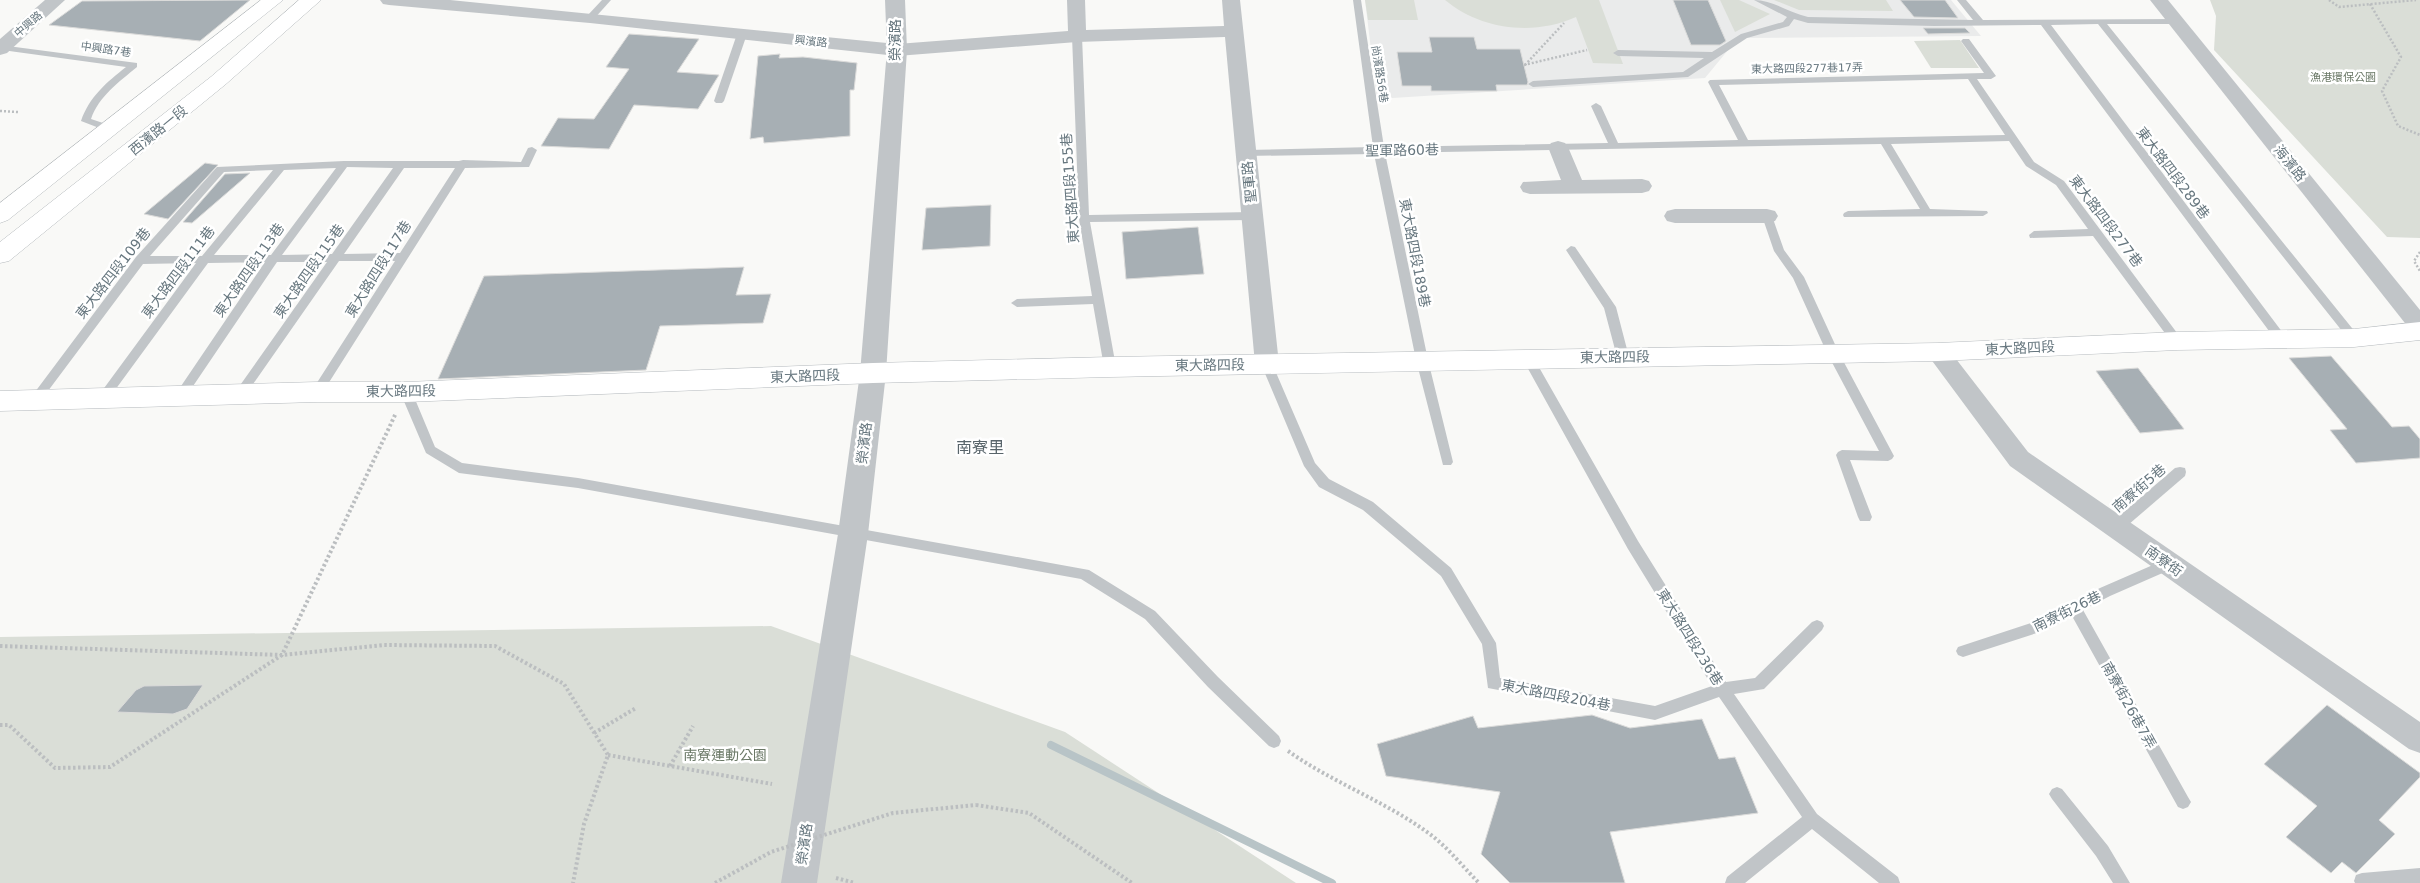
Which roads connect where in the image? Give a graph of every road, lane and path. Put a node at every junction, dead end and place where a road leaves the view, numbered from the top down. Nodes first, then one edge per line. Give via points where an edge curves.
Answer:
1 (56, 0) edge
2 (273, 0) edge
3 (311, 0) edge
4 (389, 0) edge
5 (607, 0) edge
6 (895, 0) edge
7 (1076, 0) edge
8 (1231, 0) edge
9 (1357, 0) edge
10 (1961, 0) edge
11 (2159, 0) edge
12 (2329, 0) edge
13 (2416, 0) edge
14 (1760, 1) edge
15 (458, 3) edge
16 (2370, 4) junction
17 (1792, 16) junction
18 (590, 18) junction
19 (1979, 21) junction
20 (2043, 21) junction
21 (2100, 21) junction
22 (2176, 21) junction
23 (1564, 23) dead end
24 (1234, 31) junction
25 (742, 34) junction
26 (1077, 36) junction
27 (1966, 41) dead end
28 (1, 48) edge
29 (897, 50) junction
30 (1587, 50) dead end
31 (1618, 53) dead end
32 (1714, 55) junction
33 (1970, 77) junction
34 (1533, 84) dead end
35 (719, 101) dead end
36 (1596, 106) dead end
37 (0, 111) edge
38 (18, 112) dead end
39 (111, 129) junction
40 (2420, 135) edge
41 (2013, 138) junction
42 (1884, 141) junction
43 (1745, 144) junction
44 (1615, 146) junction
45 (1558, 147) junction
46 (532, 150) dead end
47 (1379, 151) junction
48 (1246, 153) junction
49 (463, 163) junction
50 (344, 164) junction
51 (401, 164) junction
52 (281, 167) junction
53 (1642, 186) dead end
54 (1530, 187) dead end
55 (1574, 187) junction
56 (1927, 212) junction
57 (1982, 212) dead end
58 (0, 215) edge
59 (1848, 215) dead end
60 (1252, 216) junction
61 (1675, 216) dead end
62 (1767, 216) joint
63 (1084, 219) junction
64 (2096, 232) junction
65 (2034, 235) dead end
66 (1571, 250) dead end
67 (2420, 252) edge
68 (0, 255) edge
69 (336, 257) junction
70 (404, 257) junction
71 (274, 258) junction
72 (205, 259) junction
73 (140, 260) junction
74 (2420, 271) edge
75 (1098, 300) junction
76 (1017, 303) dead end
77 (2420, 326) edge
78 (2420, 331) edge
79 (2354, 338) junction
80 (2282, 340) junction
81 (2177, 341) junction
82 (1938, 352) junction
83 (1833, 353) junction
84 (1623, 357) junction
85 (1528, 358) junction
86 (1422, 360) junction
87 (1267, 364) junction
88 (1110, 367) junction
89 (873, 373) junction
90 (317, 392) junction
91 (406, 392) junction
92 (240, 394) junction
93 (181, 395) junction
94 (103, 398) junction
95 (35, 400) junction
96 (0, 401) edge
97 (1447, 462) dead end
98 (2180, 472) dead end
99 (1865, 517) dead end
100 (2116, 527) junction
101 (853, 534) junction
102 (2169, 564) junction
103 (2075, 608) junction
104 (1817, 626) dead end
105 (0, 646) edge
106 (1963, 651) dead end
107 (282, 655) junction
108 (1722, 689) junction
109 (636, 708) dead end
110 (0, 724) edge
111 (692, 726) dead end
112 (594, 733) junction
113 (2420, 739) edge
114 (1274, 742) joint
115 (608, 755) junction
116 (670, 766) junction
117 (772, 784) dead end
118 (2058, 794) dead end
119 (2183, 802) dead end
120 (1812, 820) junction
121 (2420, 876) edge
122 (836, 878) dead end
123 (2362, 882) dead end
124 (573, 883) edge
125 (715, 883) edge
126 (799, 883) edge
127 (855, 883) edge
128 (1132, 883) edge
129 (1480, 883) edge
130 (1733, 883) edge
131 (1892, 883) edge
132 (2122, 883) edge

1 - 28 street, 中興路
2 - 39 main road
3 - 68 main road, 西濱路一段 via 219,80
4 - 15 street, 興濱路
5 - 18 lane
6 - 29 street, 榮濱路
7 - 26 street
8 - 24 street, 聖軍路
9 - 47 lane, 尚濱路56巷
10 - 19 lane
11 - 22 street, 海濱路
12 - 16 path via 2339,7
13 - 16 path
14 - 17 lane
15 - 18 street, 興濱路
16 - 40 path via 2401,57 2382,91 2398,126
17 - 19 lane via 1808,20
17 - 32 lane via 1786,24 1744,36
18 - 25 street, 興濱路
19 - 20 lane
20 - 21 lane
20 - 80 lane, 東大路四段289巷
21 - 22 lane
21 - 79 lane
22 - 77 street, 海濱路
23 - 30 path via 1524,65
24 - 26 street, 興濱路
24 - 48 street, 聖軍路
25 - 29 street, 興濱路
25 - 35 lane
26 - 29 street, 興濱路
26 - 63 lane, 東大路四段155巷
27 - 33 lane via 1991,76
28 - 39 lane, 中興路7巷 via 134,65 100,94 89,108 86,120
29 - 89 street, 榮濱路
31 - 32 lane
32 - 34 lane via 1684,75
33 - 41 lane, 東大路四段277巷
33 - 43 lane, 東大路四段277巷17弄 via 1713,82
36 - 44 lane
37 - 38 path
39 - 58 main road
41 - 42 lane, 聖軍路60巷
41 - 64 lane, 東大路四段277巷 via 2030,164 2060,183
42 - 43 lane, 聖軍路60巷
42 - 56 lane
43 - 44 lane, 聖軍路60巷
44 - 45 lane, 聖軍路60巷
45 - 47 lane, 聖軍路60巷
45 - 55 street
46 - 49 lane via 526,165
47 - 48 lane, 聖軍路60巷
47 - 86 lane, 東大路四段189巷
48 - 60 street, 聖軍路
49 - 51 lane
49 - 70 lane, 東大路四段117巷
50 - 51 lane
50 - 52 lane
50 - 71 lane, 東大路四段113巷
51 - 69 lane, 東大路四段115巷
52 - 72 lane, 東大路四段111巷
52 - 73 lane, 東大路四段109巷 via 221,169
53 - 55 street
54 - 55 street
56 - 57 lane
56 - 59 lane
60 - 63 lane
60 - 87 street, 聖軍路
61 - 62 street
62 - 83 lane via 1779,252 1798,277
63 - 75 lane, 東大路四段155巷
64 - 65 lane
64 - 81 lane, 東大路四段277巷
66 - 84 lane via 1610,307
67 - 74 path via 2414,261
69 - 70 lane
69 - 71 lane
69 - 92 lane, 東大路四段115巷
70 - 90 lane, 東大路四段117巷
71 - 72 lane
71 - 93 lane, 東大路四段113巷
72 - 73 lane
72 - 94 lane, 東大路四段111巷
73 - 95 lane, 東大路四段109巷
75 - 76 lane
75 - 88 lane, 東大路四段155巷
78 - 79 main road, 東大路四段
79 - 80 main road, 東大路四段
80 - 81 main road, 東大路四段
81 - 82 main road, 東大路四段
82 - 83 main road, 東大路四段
82 - 100 street, 南寮街 via 2019,459
83 - 84 main road, 東大路四段
83 - 99 lane via 1888,456 1842,455
84 - 85 main road, 東大路四段
85 - 86 main road, 東大路四段
85 - 108 lane, 東大路四段236巷 via 1633,546
86 - 87 main road, 東大路四段
86 - 97 lane, 東大路四段189巷
87 - 88 main road, 東大路四段
87 - 108 lane, 東大路四段204巷 via 1310,466 1324,483 1368,506 1446,572 1489,643 1493,683 1655,713
88 - 89 main road, 東大路四段
89 - 91 main road, 東大路四段
89 - 101 street, 榮濱路
90 - 91 main road, 東大路四段
90 - 92 main road, 東大路四段
91 - 101 lane via 430,450 459,468 578,484
91 - 107 path
92 - 93 main road, 東大路四段
93 - 94 main road, 東大路四段
94 - 95 main road, 東大路四段
95 - 96 main road, 東大路四段
98 - 100 lane, 南寮街5巷
100 - 102 street, 南寮街
101 - 114 lane via 1084,574 1150,616
101 - 126 street, 榮濱路
102 - 103 lane, 南寮街26巷
102 - 113 street, 南寮街
103 - 106 lane, 南寮街26巷 via 2041,626
103 - 119 lane, 南寮街26巷7弄
104 - 108 lane via 1759,684
105 - 107 path
107 - 110 path via 110,767 55,768 9,725
107 - 112 path via 384,645 494,646 564,684
108 - 120 lane, 東大路四段236巷
109 - 112 path
111 - 116 path
112 - 115 path
114 - 129 path via 1312,769 1374,800 1428,833
115 - 116 path
115 - 124 path via 584,824
116 - 117 path
118 - 132 lane
120 - 130 lane
120 - 131 lane, 東大路四段236巷
121 - 123 lane
122 - 127 path
125 - 128 path, bridge via 771,852 893,813 976,805 1029,813

